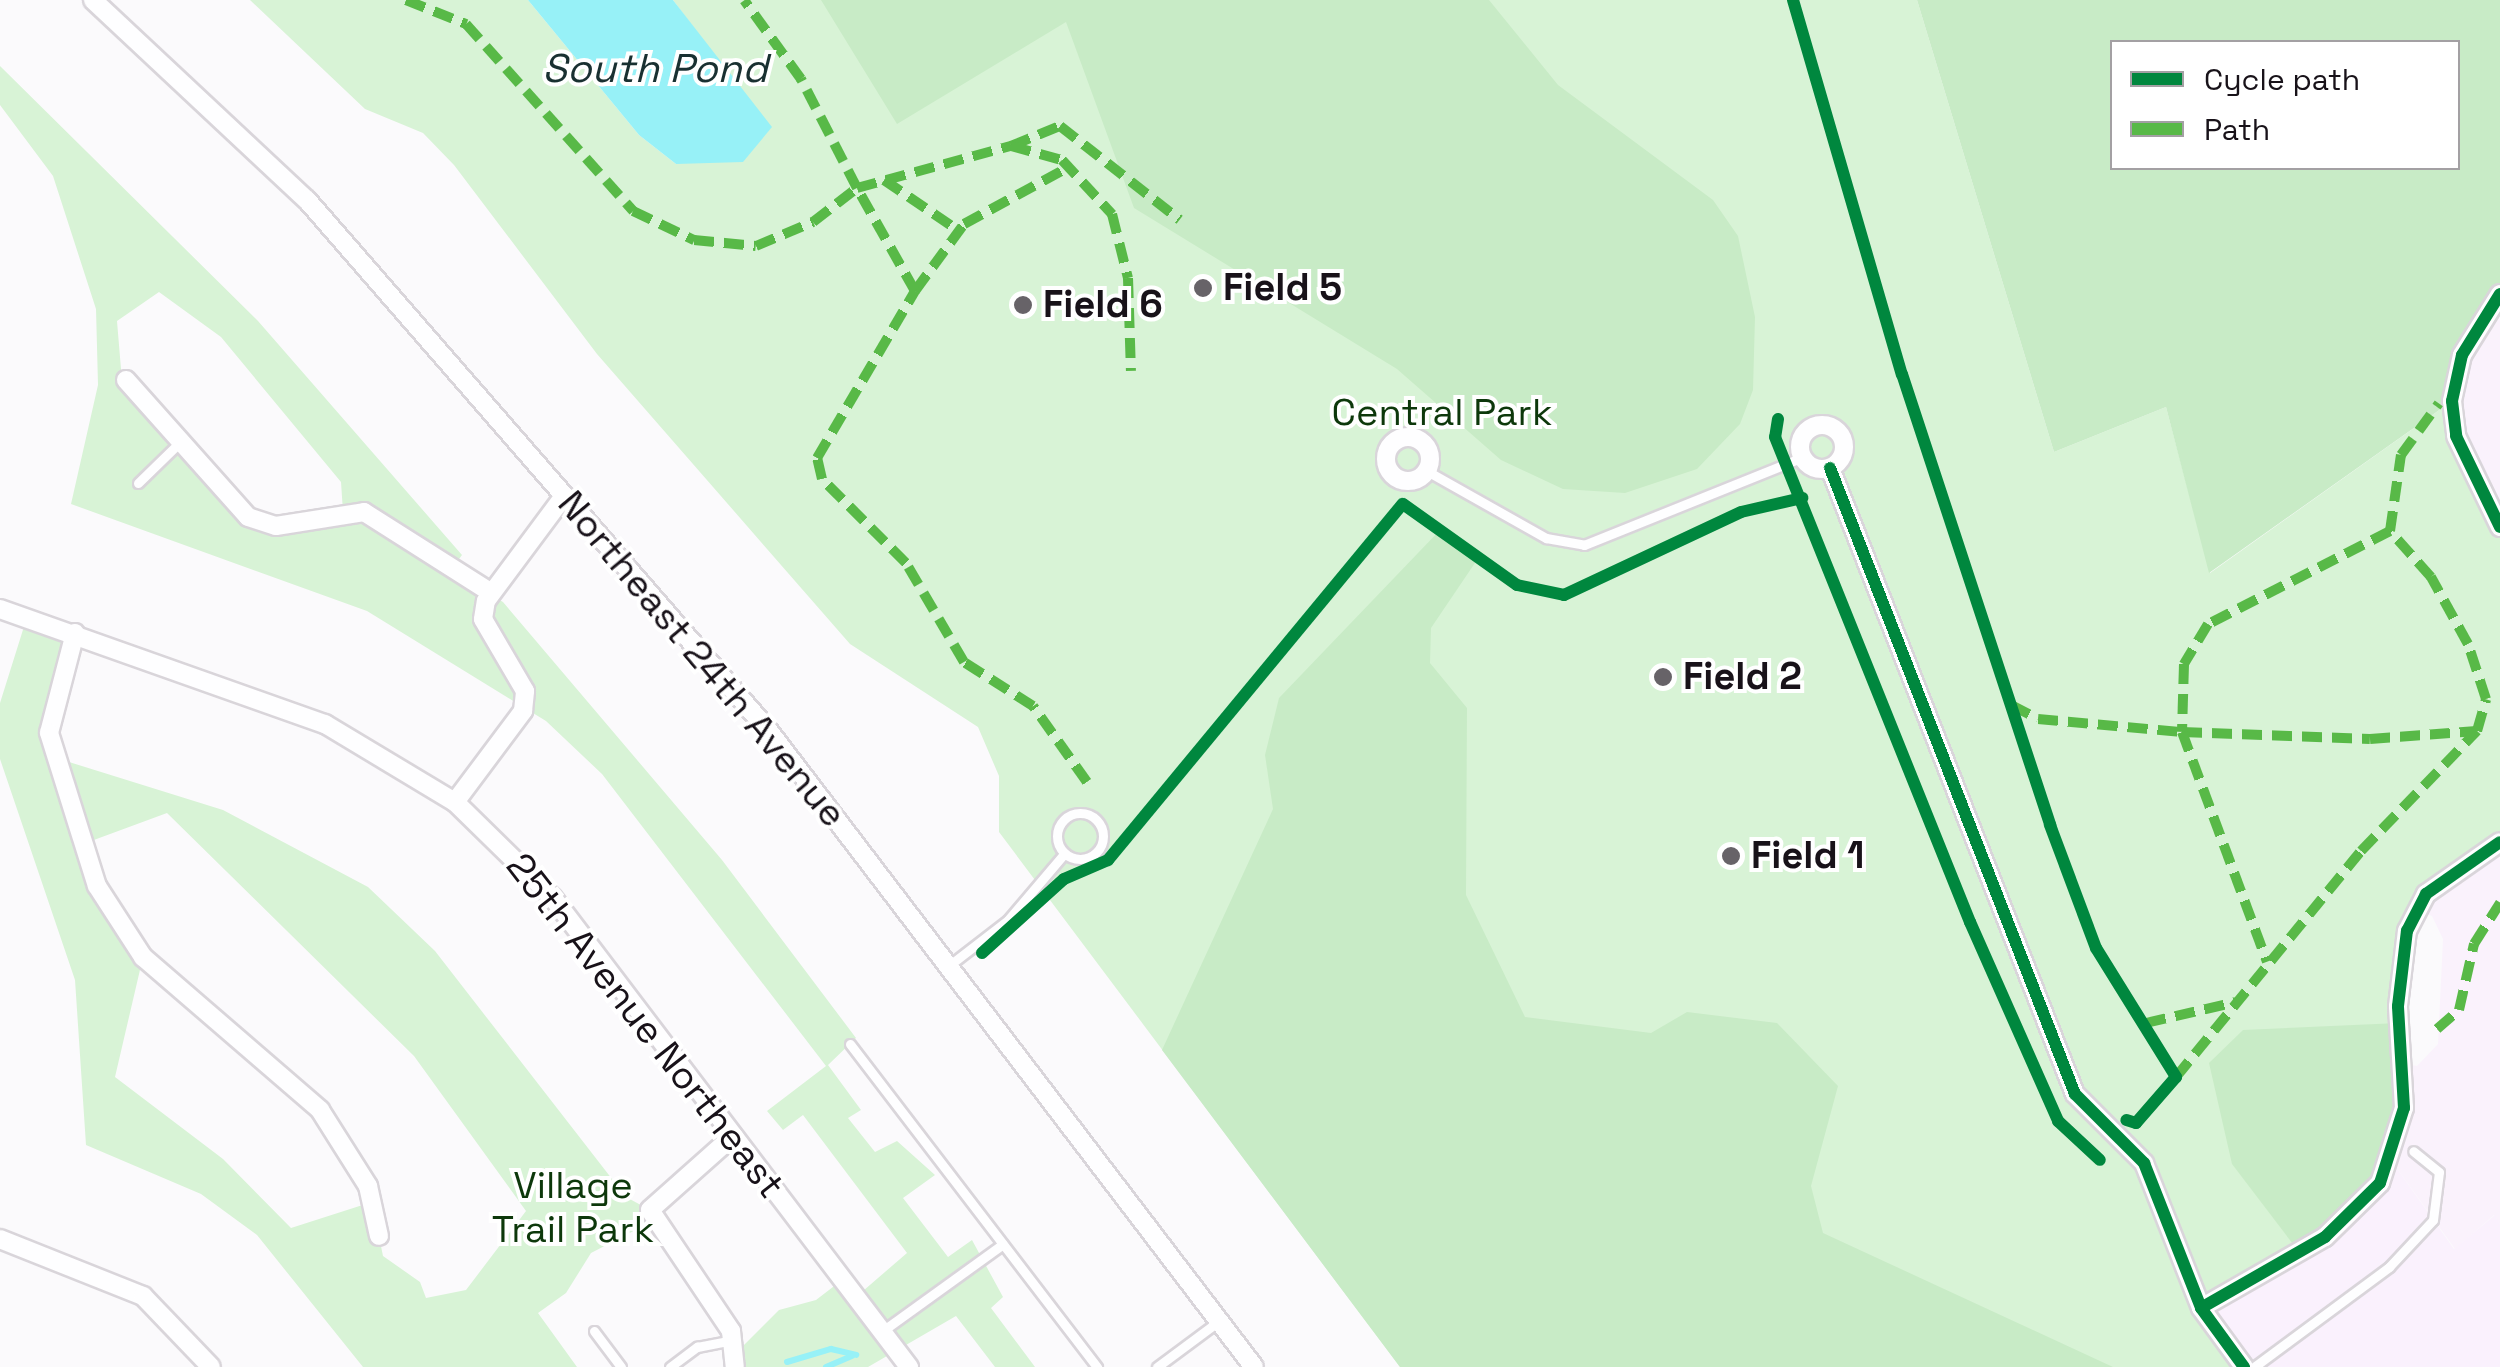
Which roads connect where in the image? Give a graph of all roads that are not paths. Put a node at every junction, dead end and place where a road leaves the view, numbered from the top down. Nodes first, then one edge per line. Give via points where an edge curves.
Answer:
1 (92, 0) edge
2 (2500, 294) edge
3 (126, 380) dead end
4 (179, 444) junction
5 (1803, 457) junction
6 (1830, 468) junction
7 (1427, 471) dead end
8 (138, 483) dead end
9 (564, 496) junction
10 (2500, 526) edge
11 (490, 592) junction
12 (0, 609) edge
13 (75, 633) junction
14 (455, 802) junction
15 (2500, 842) edge
16 (1064, 854) junction
17 (951, 964) junction
18 (850, 1044) dead end
19 (732, 1136) junction
20 (2413, 1151) dead end
21 (379, 1236) dead end
22 (0, 1238) edge
23 (1003, 1244) junction
24 (2201, 1308) junction
25 (1219, 1320) junction
26 (594, 1331) dead end
27 (882, 1332) junction
28 (734, 1340) junction
29 (212, 1367) edge
30 (621, 1367) edge
31 (670, 1367) edge
32 (735, 1367) edge
33 (908, 1367) edge
34 (1097, 1367) edge
35 (1157, 1367) edge
36 (1254, 1367) edge
37 (2244, 1367) edge
38 (2254, 1367) edge

1 - 9 street, Northeast 24th Avenue via 306,200
2 - 10 street via 2462,355 2452,401 2456,436
3 - 4 street
4 - 8 lane
4 - 11 street via 248,517 276,526 364,512
5 - 6 street
5 - 6 street via 1806,433 1832,428 1844,453
5 - 7 lane via 1584,545 1546,538
6 - 24 street via 2074,1094 2144,1163
9 - 11 street
9 - 17 street, Northeast 24th Avenue via 768,730
11 - 14 street via 483,619 520,678 522,710
12 - 13 street, 25th Avenue Northeast
13 - 14 street, 25th Avenue Northeast via 326,724
13 - 21 street via 49,733 97,886 143,957 320,1110 368,1186
14 - 19 street, 25th Avenue Northeast via 553,898
15 - 24 street via 2426,894 2407,931 2398,1006 2404,1108 2380,1183 2325,1237
16 - 16 lane via 1098,852 1095,818 1065,818 1056,840
16 - 17 lane via 1008,920
17 - 25 street, Northeast 24th Avenue
18 - 23 lane
19 - 27 street, 25th Avenue Northeast
19 - 28 street via 650,1210
20 - 38 lane via 2439,1172 2433,1220 2389,1267
22 - 29 street via 143,1296
23 - 27 lane
23 - 34 lane
24 - 37 street
25 - 35 lane
25 - 36 street, Northeast 24th Avenue
26 - 30 lane
27 - 33 street, 25th Avenue Northeast
28 - 31 lane via 697,1347
28 - 32 street

